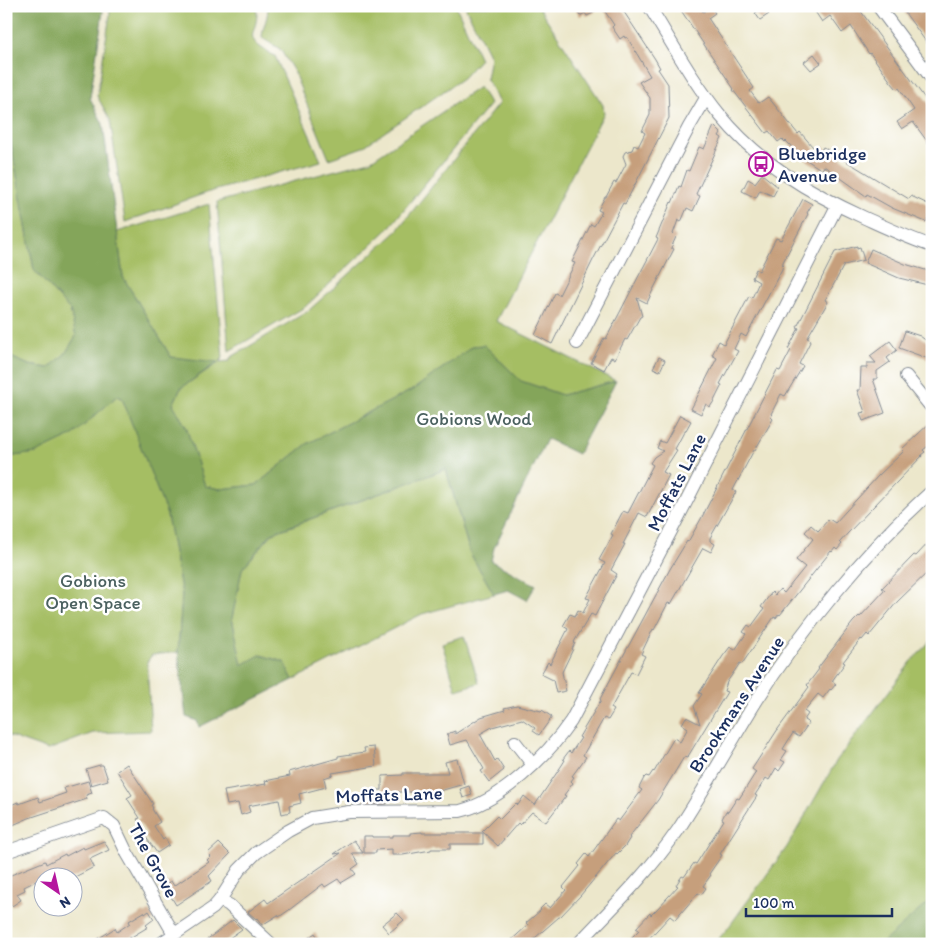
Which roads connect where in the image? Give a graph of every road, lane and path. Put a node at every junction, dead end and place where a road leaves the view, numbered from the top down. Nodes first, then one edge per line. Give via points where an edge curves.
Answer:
1 (649, 6) edge
2 (878, 6) edge
3 (932, 79) edge
4 (706, 98) junction
5 (836, 206) junction
6 (932, 246) edge
7 (577, 344) dead end
8 (906, 376) dead end
9 (932, 408) edge
10 (932, 491) edge
11 (514, 742) dead end
12 (533, 765) junction
13 (6, 852) edge
14 (220, 900) junction
15 (174, 934) junction
16 (160, 944) edge
17 (271, 944) edge
18 (578, 944) edge

1 - 4 street
2 - 3 street
4 - 5 street via 735,133 772,166
4 - 7 street
5 - 6 street via 906,238
5 - 12 street, Moffats Lane via 571,721
8 - 9 street
10 - 18 street, Brookmans Avenue via 874,550 807,629 755,703 678,830 640,879
11 - 12 street
12 - 14 street, Moffats Lane via 489,799 466,810 349,812 312,818 288,830 256,853 239,870
13 - 15 street, The Grove via 104,818 114,826
14 - 15 street, Moffats Lane
14 - 17 street
15 - 16 street, Moffats Lane

